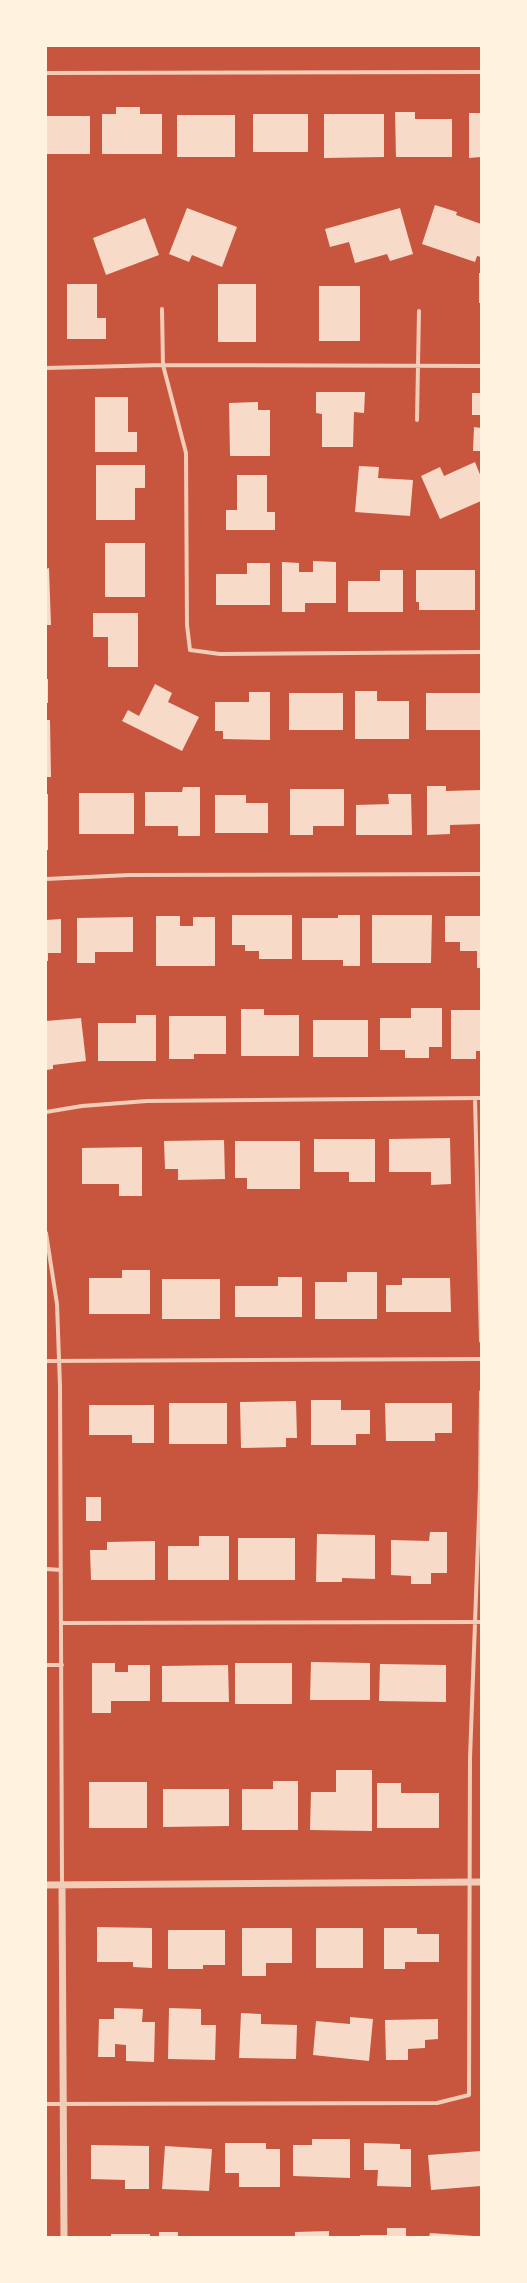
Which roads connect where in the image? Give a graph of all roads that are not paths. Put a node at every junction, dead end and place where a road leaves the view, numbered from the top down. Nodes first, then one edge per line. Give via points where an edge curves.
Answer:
1 (481, 72) edge
2 (46, 74) edge
3 (162, 309) dead end
4 (419, 311) dead end
5 (163, 365) junction
6 (418, 366) junction
7 (481, 366) edge
8 (46, 368) edge
9 (417, 420) dead end
10 (481, 652) edge
11 (481, 874) edge
12 (46, 879) edge
13 (475, 1098) junction
14 (481, 1098) edge
15 (46, 1112) edge
16 (46, 1233) edge
17 (481, 1341) edge
18 (481, 1360) edge
19 (46, 1361) edge
20 (60, 1361) junction
21 (481, 1392) edge
22 (46, 1569) edge
23 (61, 1570) junction
24 (474, 1622) junction
25 (481, 1622) edge
26 (62, 1623) junction
27 (46, 1665) edge
28 (62, 1665) junction
29 (469, 1882) junction
30 (481, 1882) edge
31 (46, 1886) edge
32 (62, 1886) junction
33 (46, 2104) edge
34 (63, 2104) junction
35 (64, 2237) edge

1 - 2 street
3 - 5 street
4 - 6 street
5 - 6 street
5 - 8 street
5 - 10 street via 186,453 187,625 190,650 220,654
6 - 7 street
6 - 9 street
11 - 12 street via 129,875
13 - 14 street
13 - 15 street via 147,1101 117,1102
13 - 17 street
16 - 20 street via 57,1304
18 - 20 street
19 - 20 street
20 - 23 street
21 - 24 street
22 - 23 street
23 - 26 street
24 - 25 street
24 - 26 street
24 - 29 street
26 - 28 street
27 - 28 street
28 - 32 street
29 - 30 street
29 - 32 street
29 - 34 street via 469,2095 437,2103
31 - 32 street
32 - 34 street
33 - 34 street
34 - 35 street

